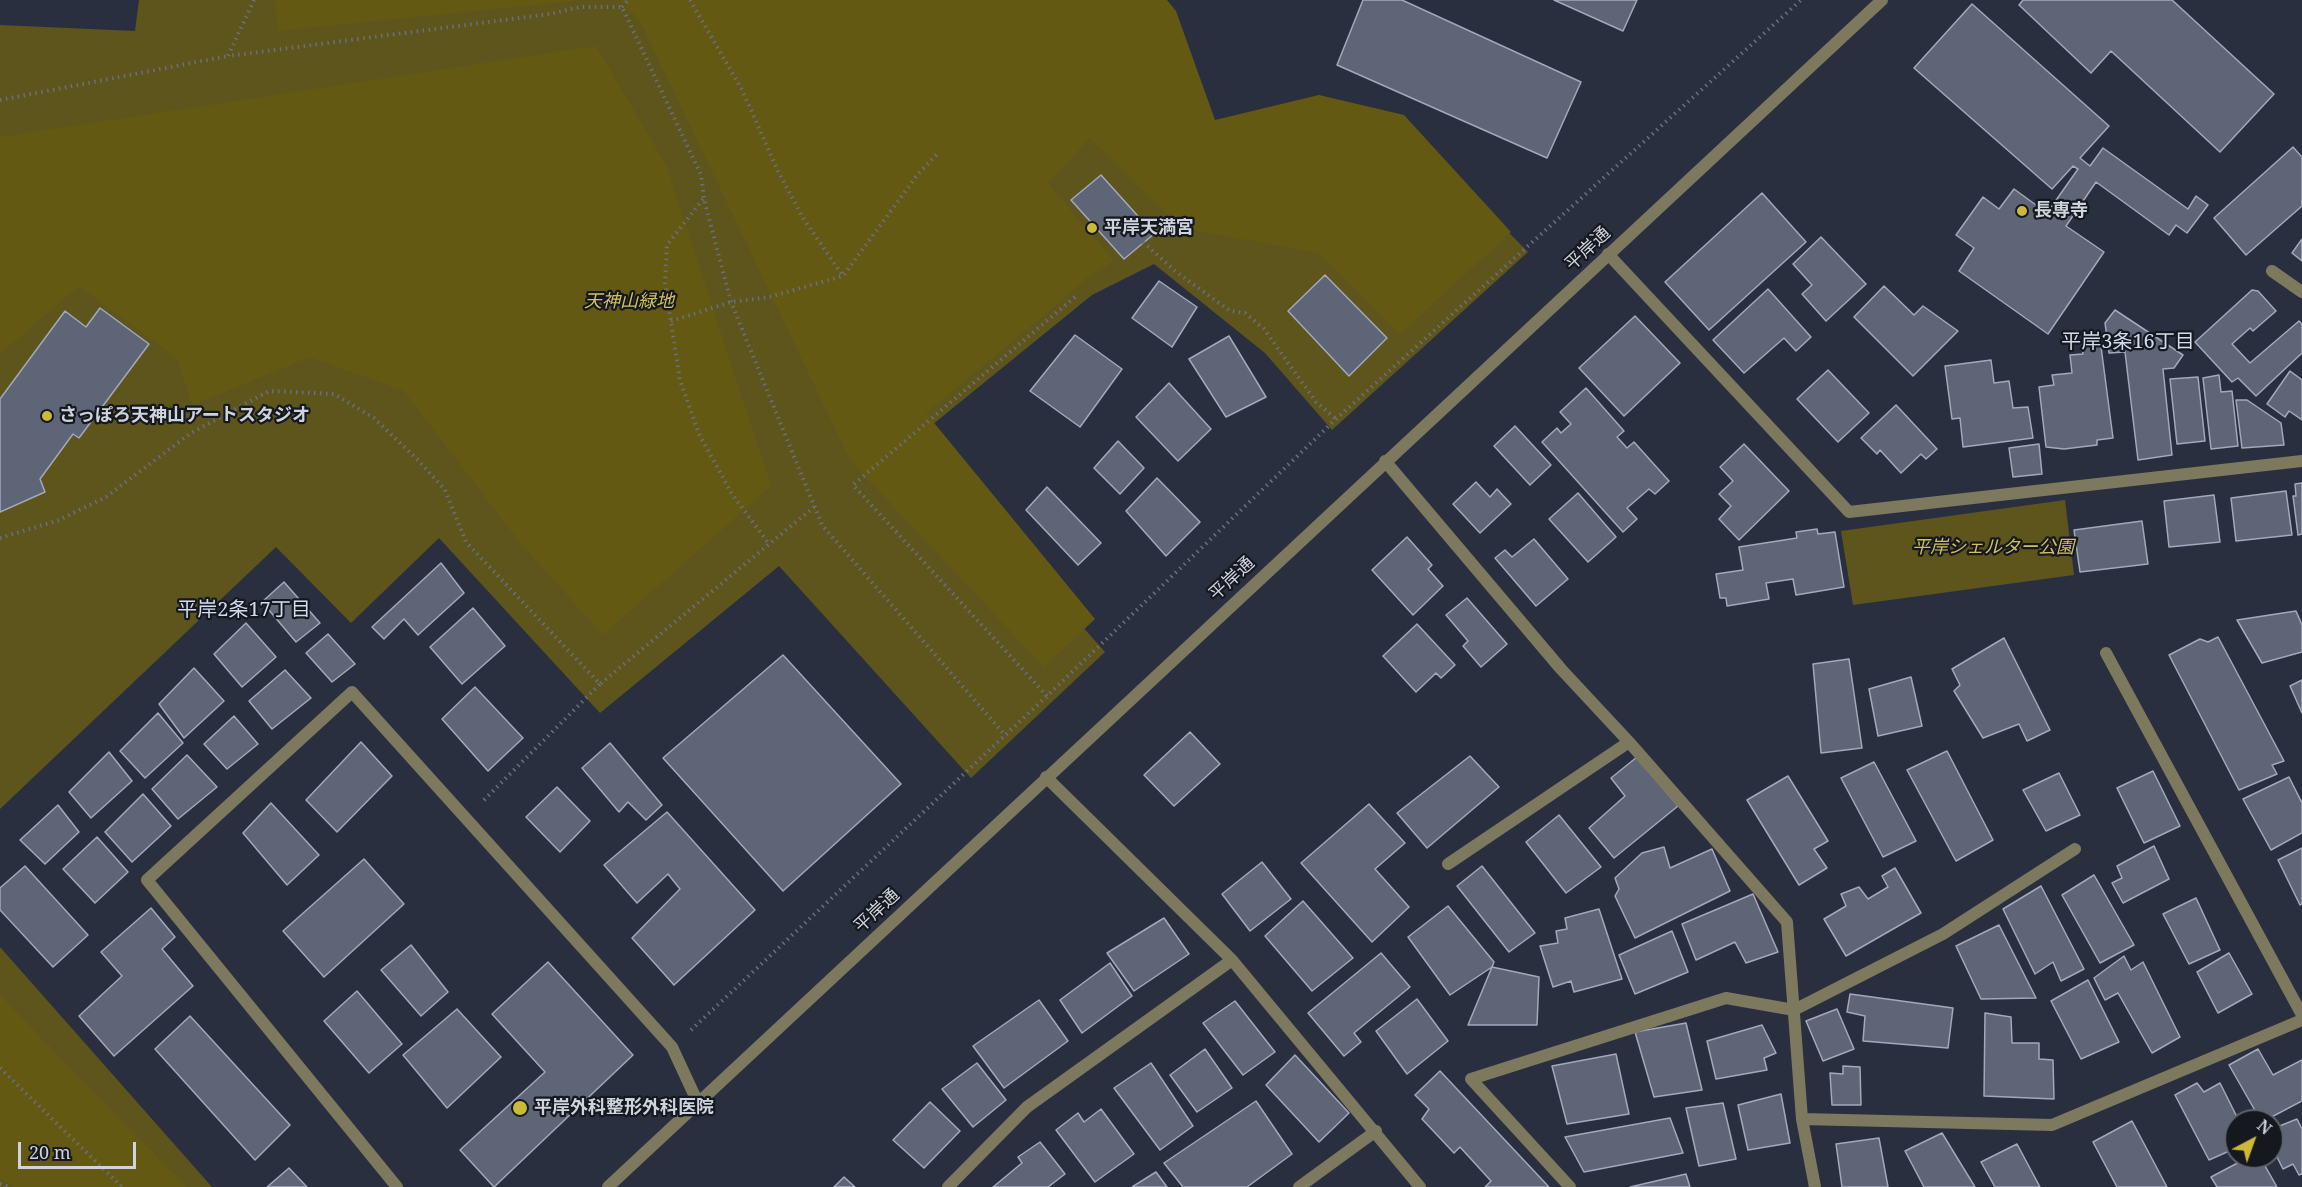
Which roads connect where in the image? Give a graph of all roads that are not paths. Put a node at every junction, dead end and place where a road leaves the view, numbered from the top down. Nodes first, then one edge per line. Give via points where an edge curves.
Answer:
1 (1882, 0) edge
2 (1608, 254) junction
3 (2272, 271) dead end
4 (2302, 292) edge
5 (1385, 461) junction
6 (2302, 461) edge
7 (2106, 654) dead end
8 (1629, 742) junction
9 (1046, 777) junction
10 (2075, 849) dead end
11 (1448, 864) dead end
12 (1232, 960) junction
13 (1794, 1010) junction
14 (2302, 1015) edge
15 (2302, 1020) edge
16 (698, 1104) junction
17 (1802, 1119) junction
18 (1376, 1131) junction
19 (397, 1187) edge
20 (608, 1187) edge
21 (948, 1187) edge
22 (1299, 1187) edge
23 (1420, 1187) edge
24 (1570, 1187) edge
25 (1815, 1187) edge

1 - 2 street, 平岸通
2 - 5 street, 平岸通
2 - 6 street via 1849,512
3 - 4 street
5 - 8 street via 1561,669
5 - 9 street, 平岸通
7 - 14 street
8 - 11 street
8 - 13 street via 1787,922
9 - 12 street
9 - 16 street, 平岸通
10 - 13 street via 1943,934
12 - 18 street
12 - 21 street via 1027,1107
13 - 17 street
13 - 24 street via 1726,998 1471,1079
15 - 17 street via 2052,1125
16 - 19 street via 672,1047 352,692 147,880
16 - 20 street, 平岸通
17 - 25 street
18 - 22 street
18 - 23 street

